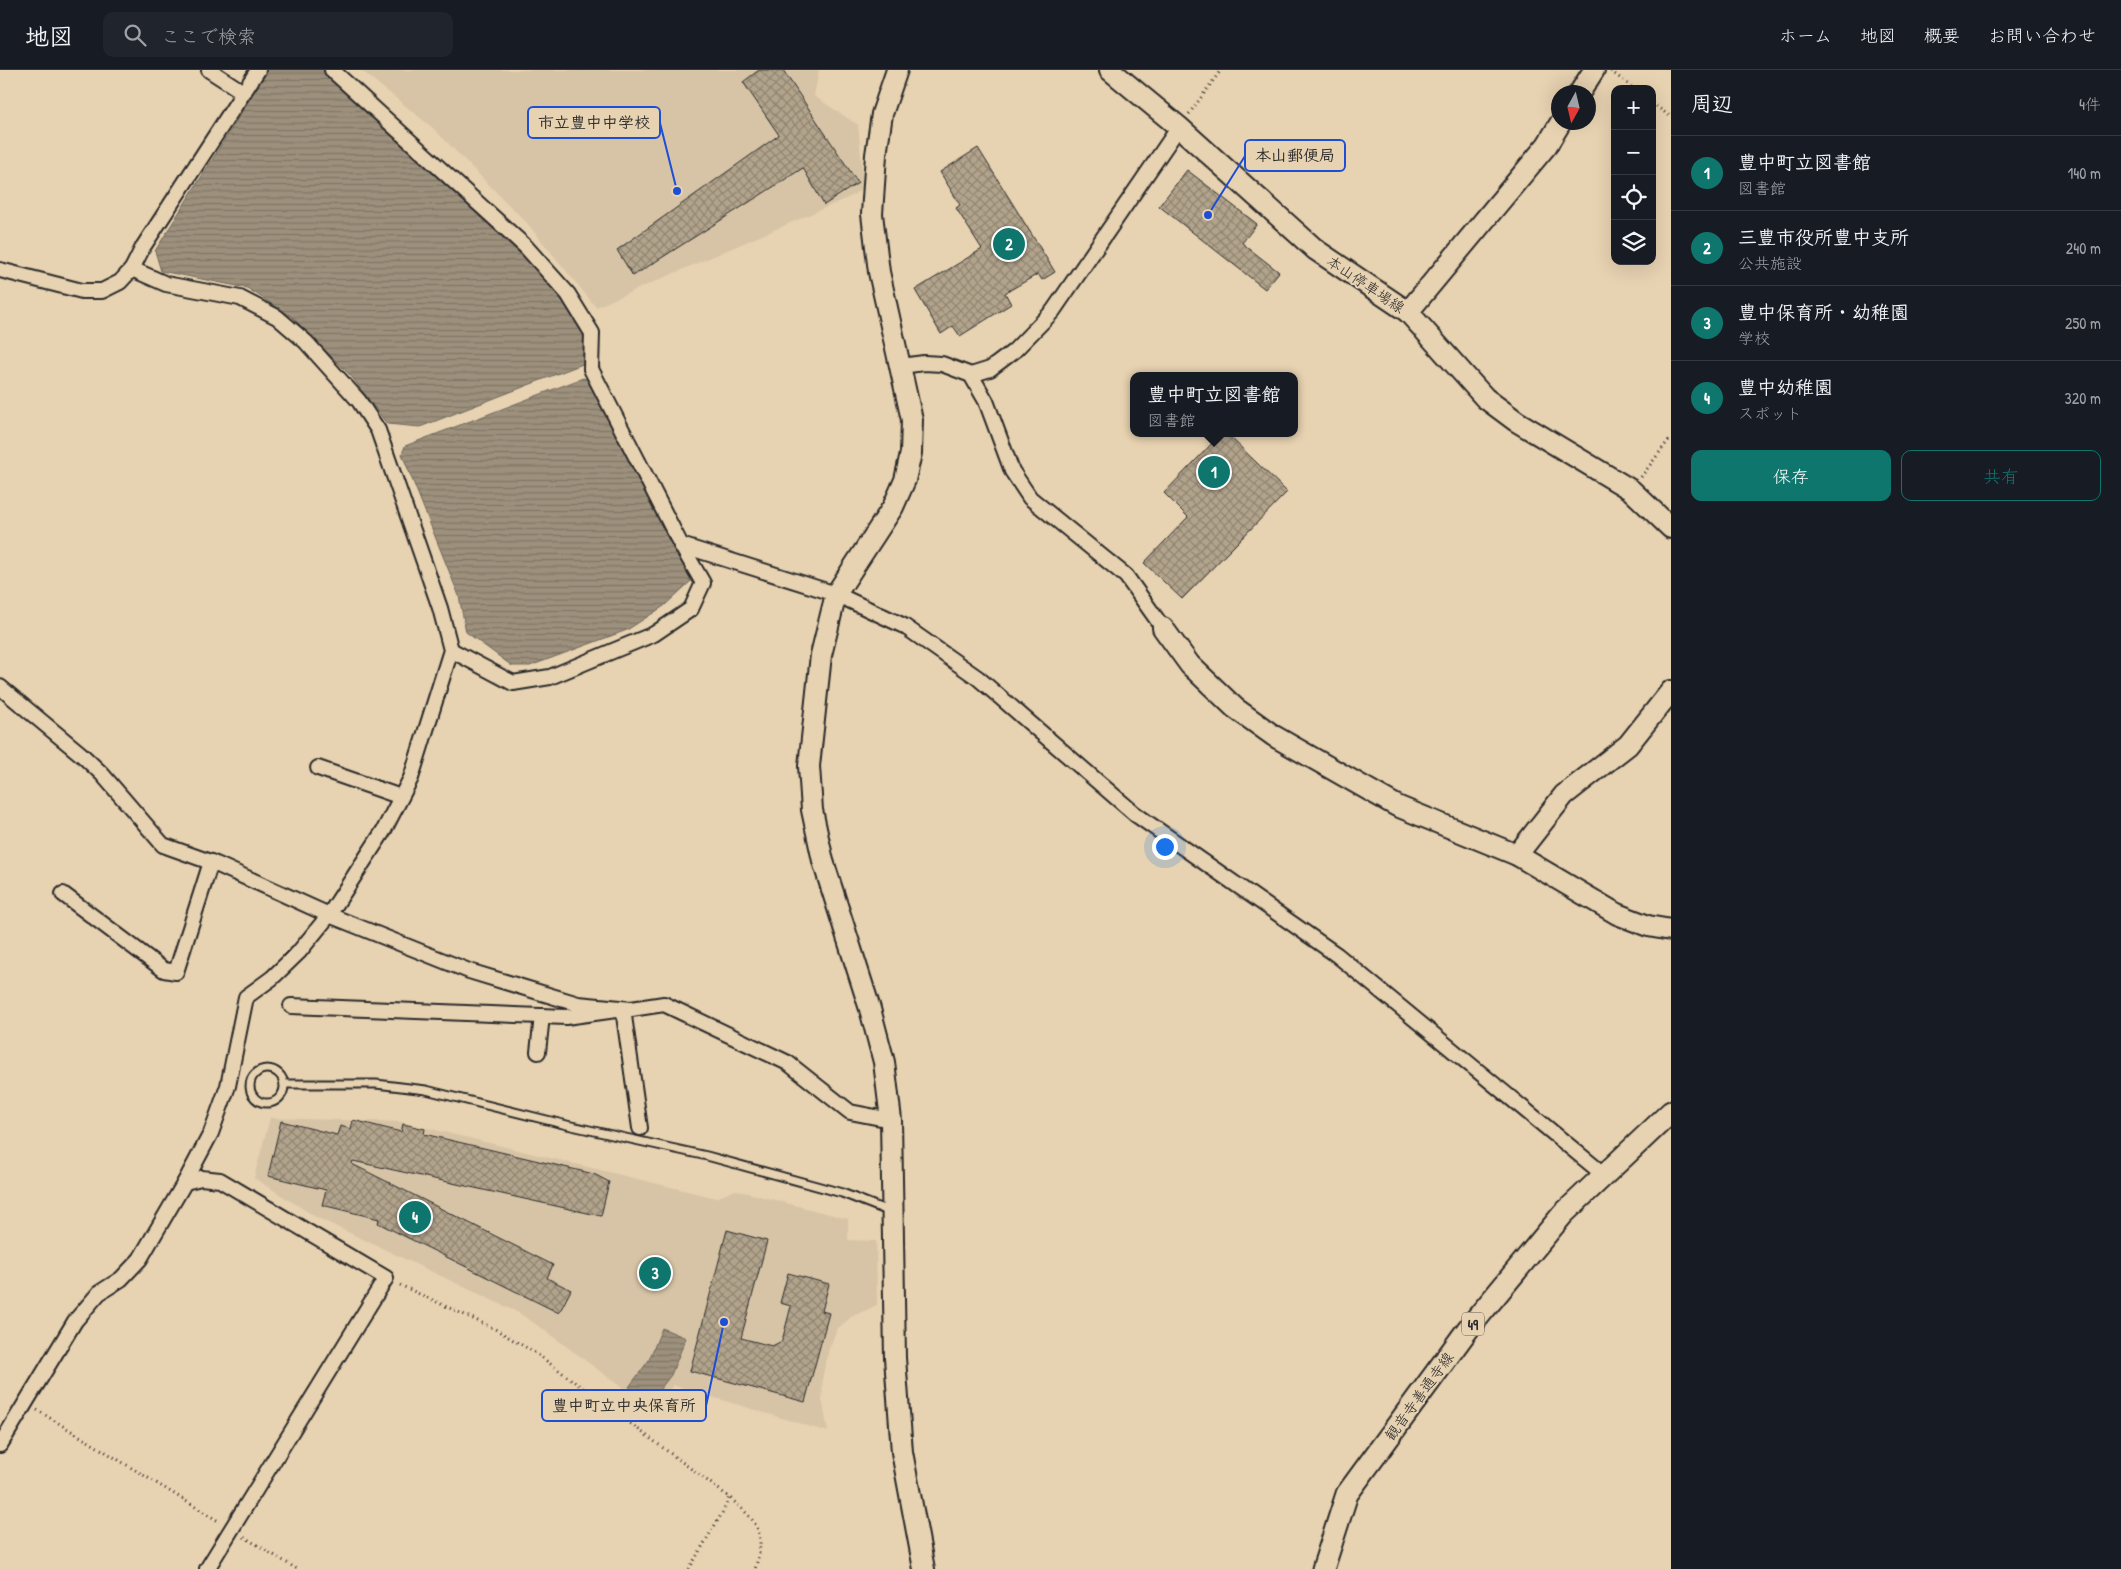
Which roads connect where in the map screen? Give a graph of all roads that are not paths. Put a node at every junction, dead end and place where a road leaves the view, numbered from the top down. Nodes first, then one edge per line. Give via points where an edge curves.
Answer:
1 (209, 70) edge
2 (258, 70) edge
3 (332, 70) edge
4 (897, 70) edge
5 (1110, 70) edge
6 (1594, 70) edge
7 (1584, 85) edge
8 (243, 92) junction
9 (1179, 127) junction
10 (1556, 130) edge
11 (0, 270) edge
12 (132, 270) junction
13 (1408, 312) junction
14 (901, 366) junction
15 (971, 375) junction
16 (1671, 528) edge
17 (681, 545) junction
18 (836, 594) junction
19 (1162, 628) joint
20 (451, 650) junction
21 (0, 687) edge
22 (1671, 690) edge
23 (318, 768) dead end
24 (401, 797) junction
25 (1517, 855) junction
26 (211, 862) junction
27 (63, 894) dead end
28 (329, 915) junction
29 (1671, 930) edge
30 (291, 1006) dead end
31 (623, 1009) junction
32 (542, 1016) junction
33 (538, 1052) dead end
34 (284, 1084) junction
35 (1671, 1112) edge
36 (891, 1120) junction
37 (640, 1128) dead end
38 (1603, 1174) junction
39 (185, 1182) junction
40 (893, 1212) junction
41 (0, 1445) edge
42 (207, 1569) edge
43 (924, 1569) edge
44 (1323, 1569) edge

1 - 8 street
2 - 8 street
3 - 17 street via 526,247 568,294 592,333 591,369
4 - 14 street via 882,114 872,214 879,272
5 - 9 street, 本山停車場線
6 - 7 street
8 - 12 street via 143,247
9 - 13 street, 本山停車場線 via 1316,250
9 - 15 street via 1053,311 1014,351 990,369
10 - 13 street
11 - 12 street via 82,291 102,291 120,282
12 - 20 street via 166,284 240,298 277,317 306,342 359,401 378,430 440,608
13 - 16 street, 本山停車場線 via 1485,398 1516,421 1632,490
14 - 15 street via 942,364
14 - 18 street via 912,420 911,454 905,480 894,507
15 - 19 street via 986,401 1012,470 1030,498 1126,576
17 - 18 street
17 - 20 street via 703,583 691,609 654,634 550,677 513,683
18 - 36 street via 821,655 809,766 812,810 823,861 884,1062
18 - 38 street via 904,626 978,678 1135,814 1337,956
19 - 25 street via 1190,664 1235,708 1274,736 1397,806
20 - 24 street via 411,778
21 - 26 street via 102,774 163,845
22 - 25 street via 1628,745 1564,795
23 - 24 street
24 - 28 street via 384,830
25 - 29 street via 1617,914 1648,926
26 - 27 street via 176,972 164,970
26 - 28 street
28 - 31 street via 468,971 578,1004
28 - 39 street via 299,952 246,997 228,1086 211,1133
30 - 32 street
31 - 32 street via 566,1018
31 - 36 street via 664,1004 788,1063 850,1112
31 - 37 street
32 - 33 street
34 - 34 lane via 282,1095 269,1104 254,1098 250,1087 250,1081 257,1072 268,1069 279,1074
34 - 40 lane via 376,1084 426,1090 707,1156 842,1193
35 - 38 main road, 観音寺善通寺線 / 49
36 - 40 street
38 - 44 main road, 観音寺善通寺線 / 49 via 1563,1214 1468,1329 1347,1494
39 - 41 street via 140,1259 86,1306 75,1321
39 - 42 street via 201,1178 220,1180 386,1278
40 - 43 street via 895,1358 902,1452

